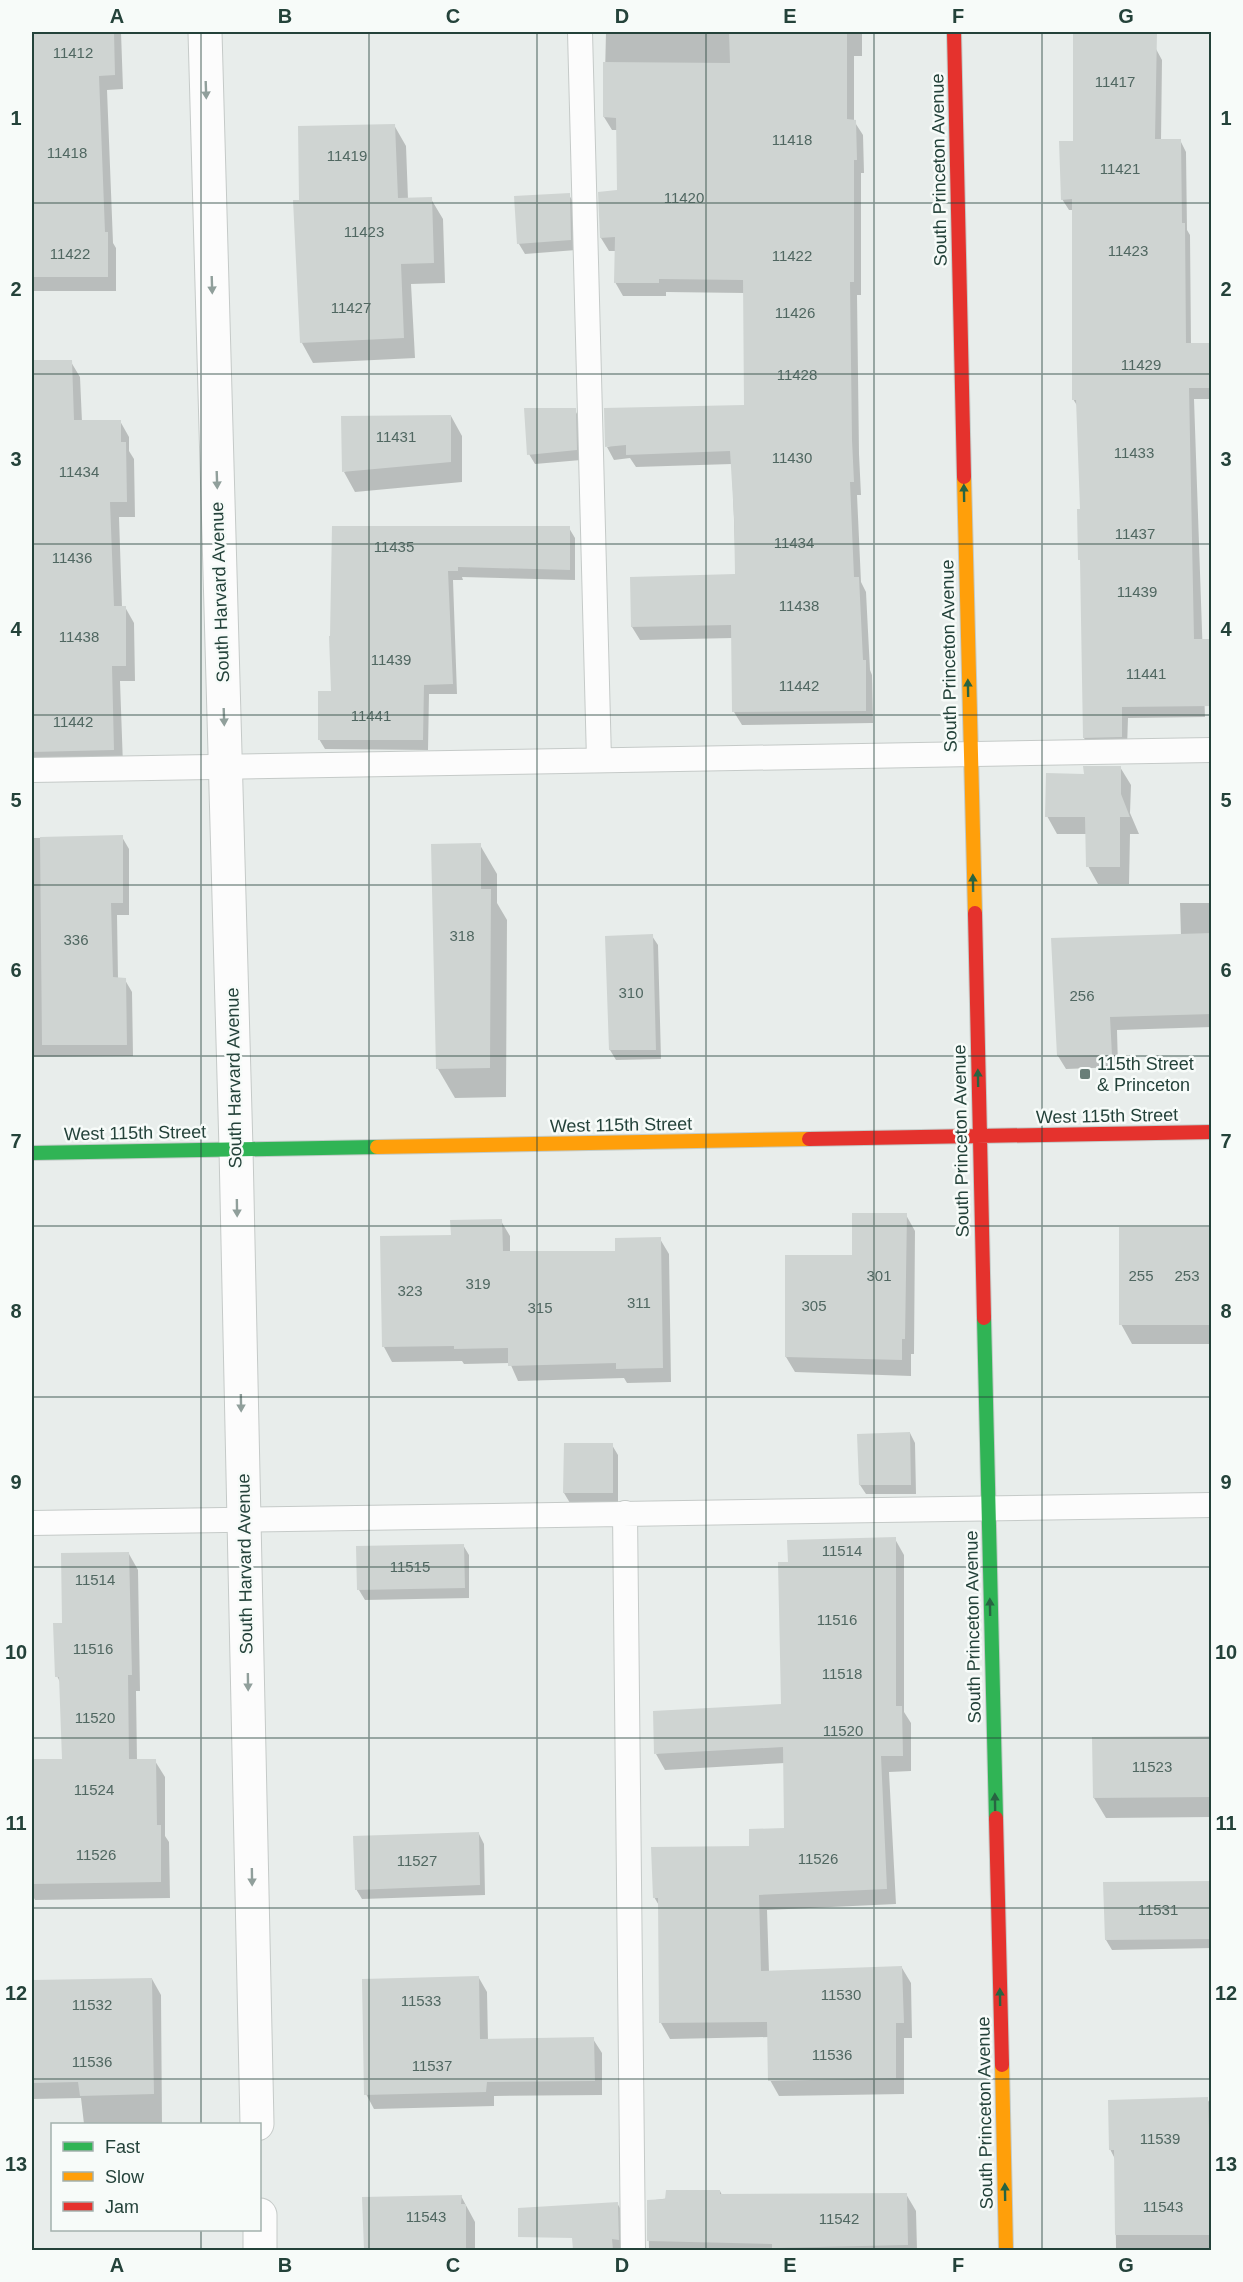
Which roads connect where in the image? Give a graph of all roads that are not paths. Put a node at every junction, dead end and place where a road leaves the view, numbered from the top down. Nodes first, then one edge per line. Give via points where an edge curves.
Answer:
1 (205, 32) edge
2 (579, 32) edge
3 (954, 32) edge
4 (1212, 750) edge
5 (970, 754) junction
6 (599, 760) junction
7 (225, 767) junction
8 (32, 770) edge
9 (1212, 1132) edge
10 (979, 1137) junction
11 (236, 1149) junction
12 (32, 1153) edge
13 (1212, 1505) edge
14 (988, 1508) junction
15 (625, 1513) junction
16 (244, 1520) junction
17 (32, 1523) edge
18 (258, 2123) edge
19 (260, 2231) edge
20 (260, 2250) edge
21 (633, 2250) edge
22 (1006, 2250) edge

1 -> 7 street, South Harvard Avenue
2 - 6 lane
5 -> 3 street, South Princeton Avenue
4 - 5 lane
5 - 6 lane
10 -> 5 street, South Princeton Avenue
6 - 7 lane
7 - 8 lane
7 - 11 street, South Harvard Avenue
9 - 10 street, West 115th Street
10 - 11 street, West 115th Street
10 - 14 street, South Princeton Avenue
11 - 12 street, West 115th Street
11 -> 16 street, South Harvard Avenue
13 - 14 lane
14 - 15 lane
22 -> 14 street, South Princeton Avenue
15 - 16 lane
15 - 21 lane
16 - 17 lane
16 -> 18 street, South Harvard Avenue
19 - 20 street

